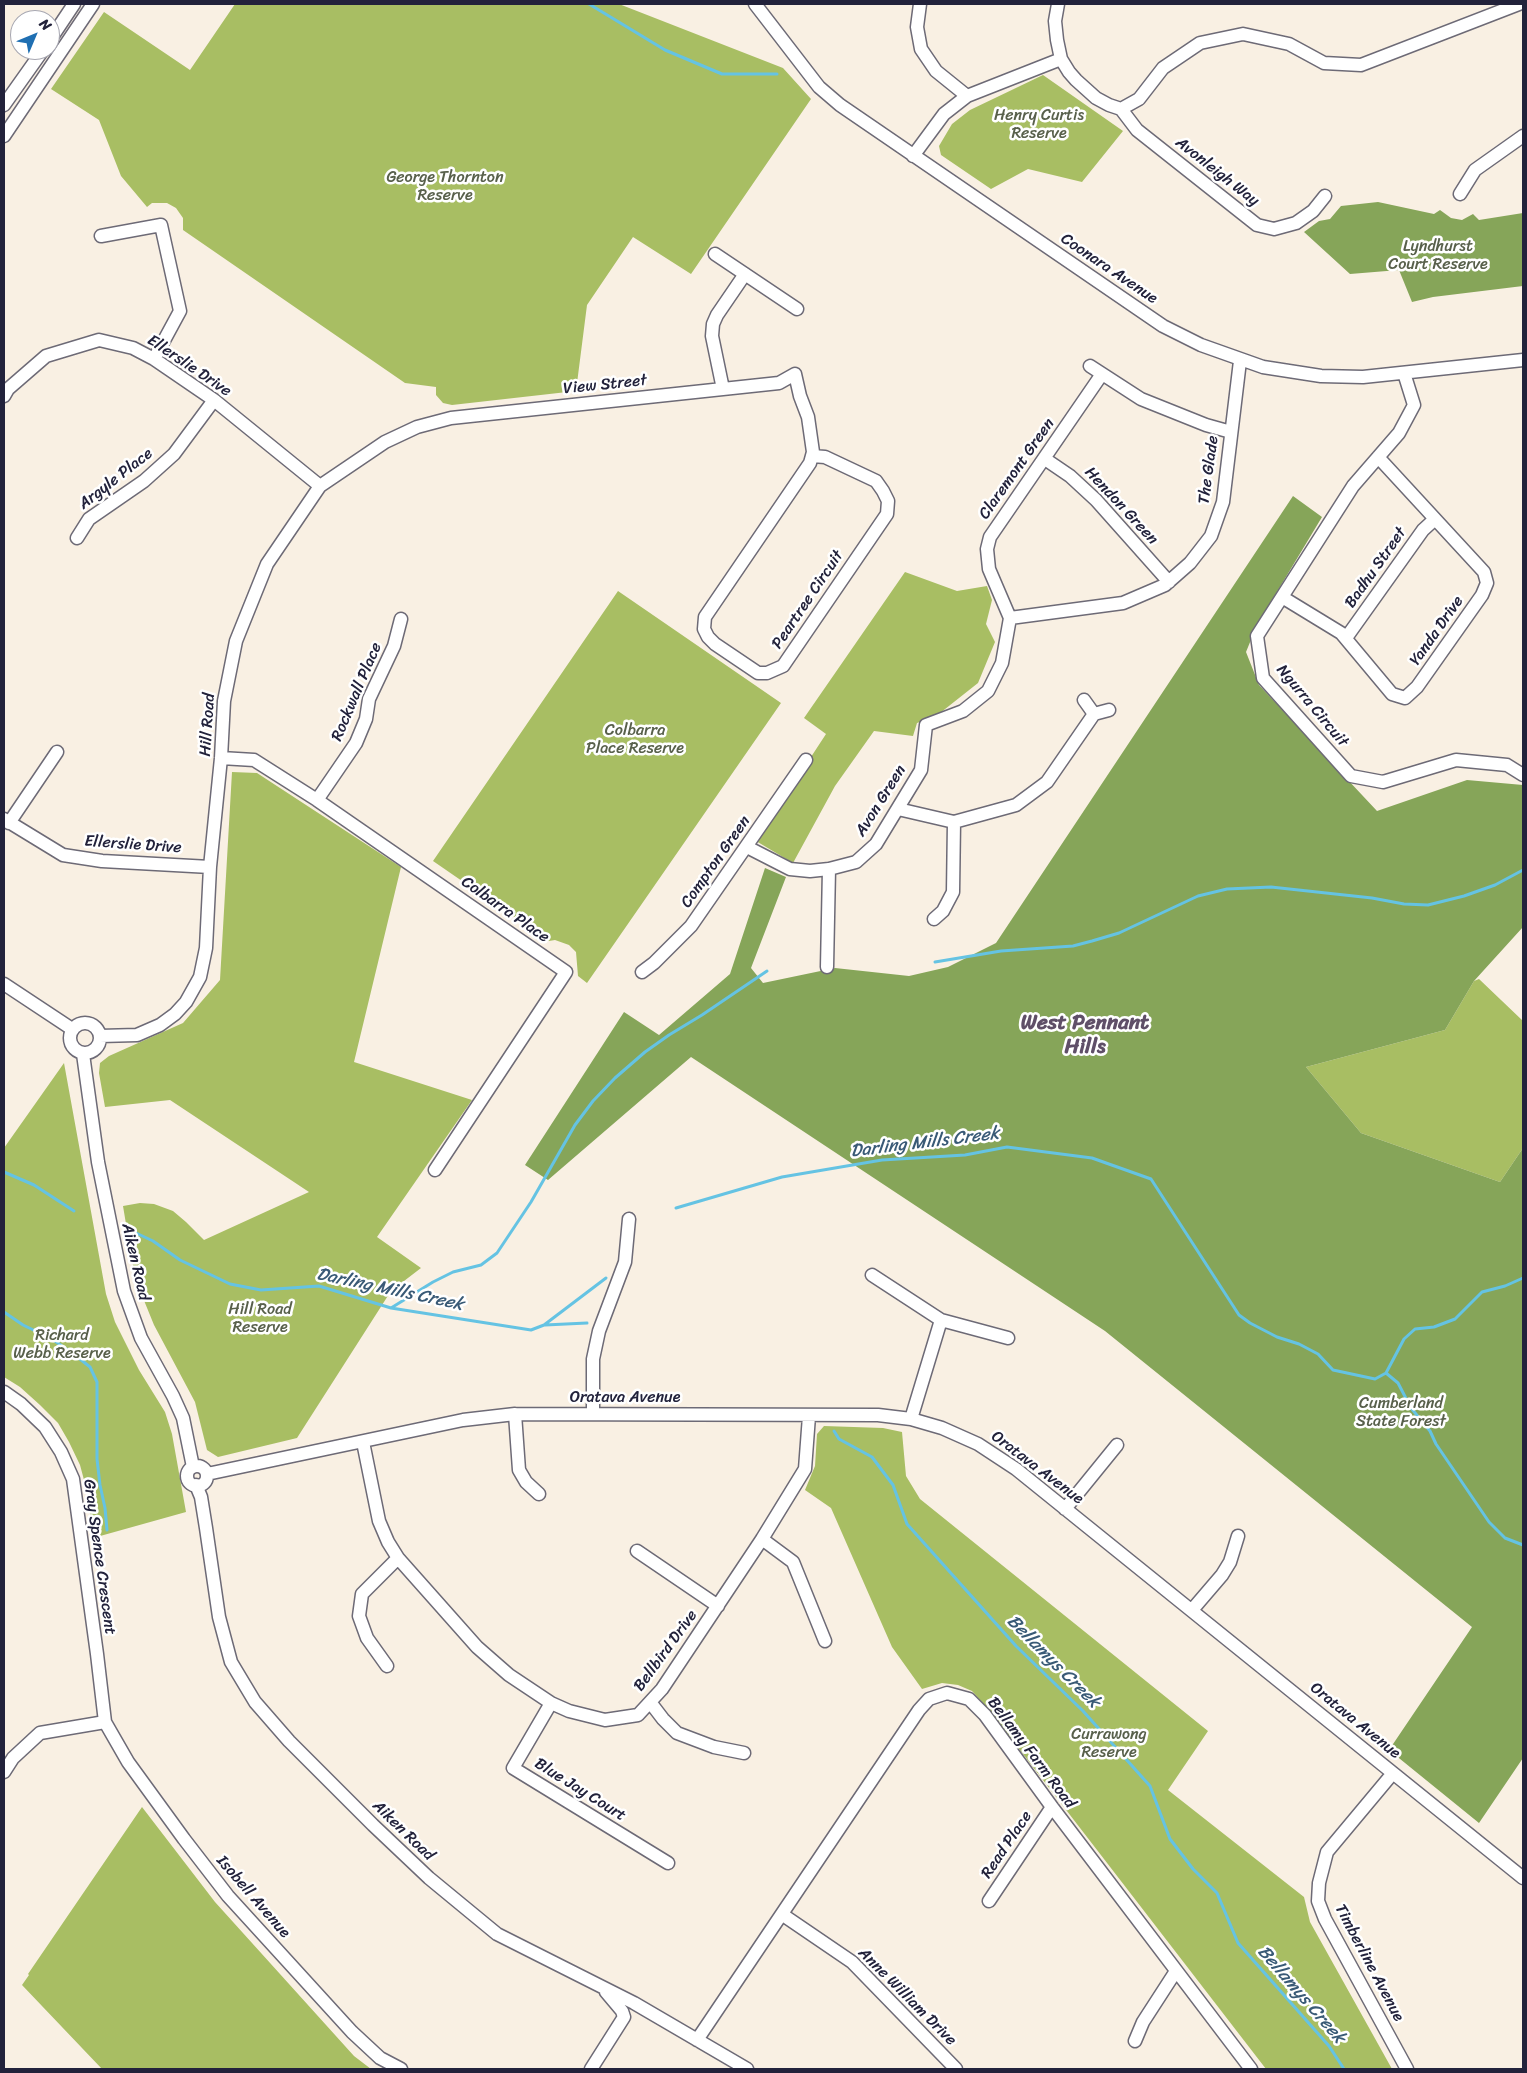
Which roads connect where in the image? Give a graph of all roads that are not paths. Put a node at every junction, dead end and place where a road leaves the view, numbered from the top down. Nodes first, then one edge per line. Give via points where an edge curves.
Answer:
1 (74, 4) edge
2 (93, 4) edge
3 (755, 4) edge
4 (920, 4) edge
5 (1058, 4) edge
6 (1519, 4) edge
7 (60, 25) edge
8 (1061, 59) junction
9 (36, 60) edge
10 (967, 96) junction
11 (4, 105) edge
12 (1121, 109) junction
13 (4, 136) edge
14 (1523, 136) edge
15 (914, 156) junction
16 (1460, 194) dead end
17 (1325, 196) dead end
18 (101, 236) dead end
19 (715, 254) dead end
20 (745, 274) junction
21 (797, 309) dead end
22 (154, 358) junction
23 (1523, 360) edge
24 (1240, 361) junction
25 (1090, 366) dead end
26 (1102, 374) junction
27 (1404, 374) junction
28 (723, 389) junction
29 (4, 396) edge
30 (214, 400) junction
31 (417, 427) joint
32 (1231, 432) junction
33 (812, 456) junction
34 (1378, 457) junction
35 (1045, 459) junction
36 (320, 486) junction
37 (1435, 519) junction
38 (77, 538) dead end
39 (1169, 582) junction
40 (1282, 597) junction
41 (1010, 618) junction
42 (401, 619) dead end
43 (1346, 638) junction
44 (1084, 700) dead end
45 (1109, 710) dead end
46 (1094, 714) junction
47 (57, 752) dead end
48 (222, 758) junction
49 (806, 760) dead end
50 (1523, 775) edge
51 (318, 800) junction
52 (898, 809) junction
53 (6, 821) edge
54 (954, 822) junction
55 (747, 848) junction
56 (210, 867) junction
57 (829, 869) junction
58 (934, 920) dead end
59 (827, 967) dead end
60 (642, 972) dead end
61 (4, 984) edge
62 (72, 1029) junction
63 (100, 1036) junction
64 (83, 1054) junction
65 (435, 1170) dead end
66 (628, 1219) dead end
67 (872, 1275) dead end
68 (941, 1320) junction
69 (1008, 1338) dead end
70 (4, 1392) edge
71 (516, 1414) junction
72 (593, 1414) junction
73 (808, 1416) junction
74 (910, 1419) junction
75 (363, 1442) junction
76 (1117, 1445) dead end
77 (193, 1467) junction
78 (207, 1474) junction
79 (196, 1485) junction
80 (539, 1494) dead end
81 (1065, 1509) junction
82 (1238, 1536) dead end
83 (762, 1539) junction
84 (637, 1551) dead end
85 (398, 1558) junction
86 (718, 1606) junction
87 (1192, 1610) junction
88 (825, 1641) dead end
89 (387, 1666) dead end
90 (551, 1702) junction
91 (650, 1702) junction
92 (104, 1722) junction
93 (744, 1753) dead end
94 (8, 1754) edge
95 (4, 1772) edge
96 (1393, 1773) junction
97 (1052, 1808) junction
98 (668, 1863) dead end
99 (1523, 1878) edge
100 (989, 1900) dead end
101 (783, 1915) junction
102 (1176, 1971) junction
103 (601, 1986) junction
104 (697, 2040) junction
105 (1135, 2041) dead end
106 (401, 2069) edge
107 (591, 2069) edge
108 (747, 2069) edge
109 (956, 2069) edge
110 (1251, 2069) edge
111 (1407, 2069) edge

1 - 7 street
2 - 13 street
3 - 15 street, Coonara Avenue via 819,87 840,106
4 - 10 street via 917,27 921,49 936,71
5 - 8 street via 1055,21
6 - 12 street via 1361,65 1324,63 1289,44 1244,34 1200,43 1163,68 1139,99
8 - 10 street
8 - 12 street via 1085,89
9 - 11 street
10 - 15 street via 944,114
12 - 17 street, Avonleigh Way via 1137,130 1257,225 1274,229 1296,223 1313,212
14 - 16 street via 1474,170
15 - 24 street, Coonara Avenue via 1163,326
18 - 22 street via 161,225 180,310
19 - 20 street
20 - 21 street
20 - 28 street via 712,324
22 - 29 street, Ellerslie Drive via 134,348 99,340 46,356
22 - 30 street, Ellerslie Drive
23 - 27 street, Coonara Avenue
24 - 27 street, Coonara Avenue via 1320,376
24 - 32 street, The Glade
25 - 26 street
26 - 32 street via 1149,403 1206,426
26 - 35 street, Claremont Green
27 - 34 street, Ngurra Circuit via 1414,405 1399,433
28 - 31 street, View Street via 460,417
28 - 33 street, View Street via 779,383 795,374 808,417
30 - 36 street, Ellerslie Drive
30 - 38 street, Argyle Place via 174,454 144,480 89,518
31 - 36 street, Hill Road via 385,442
32 - 39 street, The Glade via 1223,502 1211,536 1190,563
33 - 33 street, Peartree Circuit via 705,617 704,629 708,637 758,672 767,673 783,666 887,514 888,501 876,481 825,457
34 - 37 street, Yanda Drive
34 - 40 street, Ngurra Circuit via 1353,486
35 - 39 street, Hendon Green via 1096,500
35 - 41 street, Claremont Green via 990,537 987,549 989,568
36 - 48 street, Hill Road via 267,564 236,641 224,701
37 - 43 street, Badhu Street via 1423,530
37 - 43 street, Yanda Drive via 1484,572 1487,583 1482,595 1417,687 1405,698 1392,694
39 - 41 street, The Glade via 1123,603
40 - 43 street, Yanda Drive
40 - 50 street, Ngurra Circuit via 1257,636 1263,678 1351,776 1383,782 1456,760 1507,765
41 - 52 street, Avon Green via 1002,663 988,691 963,711 926,725 921,770
42 - 51 street, Rockwall Place via 394,646 369,699 366,719 356,743
44 - 46 street
45 - 46 street
46 - 54 street via 1047,782 1016,805
47 - 53 street
48 - 51 street, Colbarra Place via 254,760
48 - 56 street, Hill Road
49 - 55 street, Compton Green
51 - 65 street, Colbarra Place via 566,972
52 - 54 street
52 - 57 street, Avon Green via 876,844 856,862
53 - 56 street, Ellerslie Drive via 63,855 102,862
54 - 58 street via 953,892
55 - 57 street, Avon Green via 790,869
55 - 60 street, Compton Green via 691,926
56 - 63 street, Hill Road via 205,962 193,992 175,1014 160,1025 137,1035
57 - 59 street
61 - 62 street
62 - 63 street via 79,1023 90,1024
62 - 64 street via 70,1043
63 - 64 street via 97,1048
64 - 77 street, Aiken Road via 98,1162 124,1291 140,1338 183,1418
66 - 72 street via 625,1262 599,1331 593,1359
67 - 68 street
68 - 69 street
68 - 74 street
70 - 92 street, Gray Spence Crescent via 45,1427 73,1479
71 - 72 street, Oratava Avenue
71 - 75 street, Oratava Avenue via 471,1418
71 - 80 street via 519,1470
72 - 73 street, Oratava Avenue
73 - 74 street, Oratava Avenue via 878,1415
73 - 83 street, Bellbird Drive via 805,1469
74 - 81 street, Oratava Avenue via 960,1434 978,1444
75 - 78 street, Oratava Avenue
75 - 85 street, Bellbird Drive via 379,1521
76 - 81 street
77 - 78 street via 202,1467
77 - 79 street via 187,1477
78 - 79 street via 204,1482
79 - 103 street, Aiken Road via 226,1649 245,1687 266,1716 373,1825 479,1921 497,1934
81 - 87 street, Oratava Avenue
82 - 87 street via 1222,1575
83 - 86 street, Bellbird Drive
83 - 88 street via 793,1562
84 - 86 street
85 - 89 street via 362,1594 359,1616 367,1638
85 - 90 street, Bellbird Drive via 477,1647 509,1676
86 - 91 street, Bellbird Drive
87 - 96 street, Oratava Avenue
90 - 91 street, Bellbird Drive via 569,1711 604,1720 638,1715
90 - 98 street, Blue Jay Court via 514,1768
91 - 93 street via 677,1734
92 - 94 street via 40,1733
92 - 106 street, Isobell Avenue via 128,1762 228,1896 352,2032 380,2058
94 - 95 street
96 - 99 street, Oratava Avenue
96 - 111 street, Timberline Avenue via 1327,1852 1318,1901
97 - 100 street, Read Place
97 - 101 street, Bellamy Farm Road via 985,1715 969,1699 947,1693 937,1695 919,1710
97 - 102 street, Bellamy Farm Road
101 - 104 street, Bellamy Farm Road
101 - 109 street, Anne William Drive via 852,1962
102 - 105 street via 1143,2022
102 - 110 street, Bellamy Farm Road
103 - 104 street, Aiken Road
103 - 107 street via 624,2017
104 - 108 street, Aiken Road

